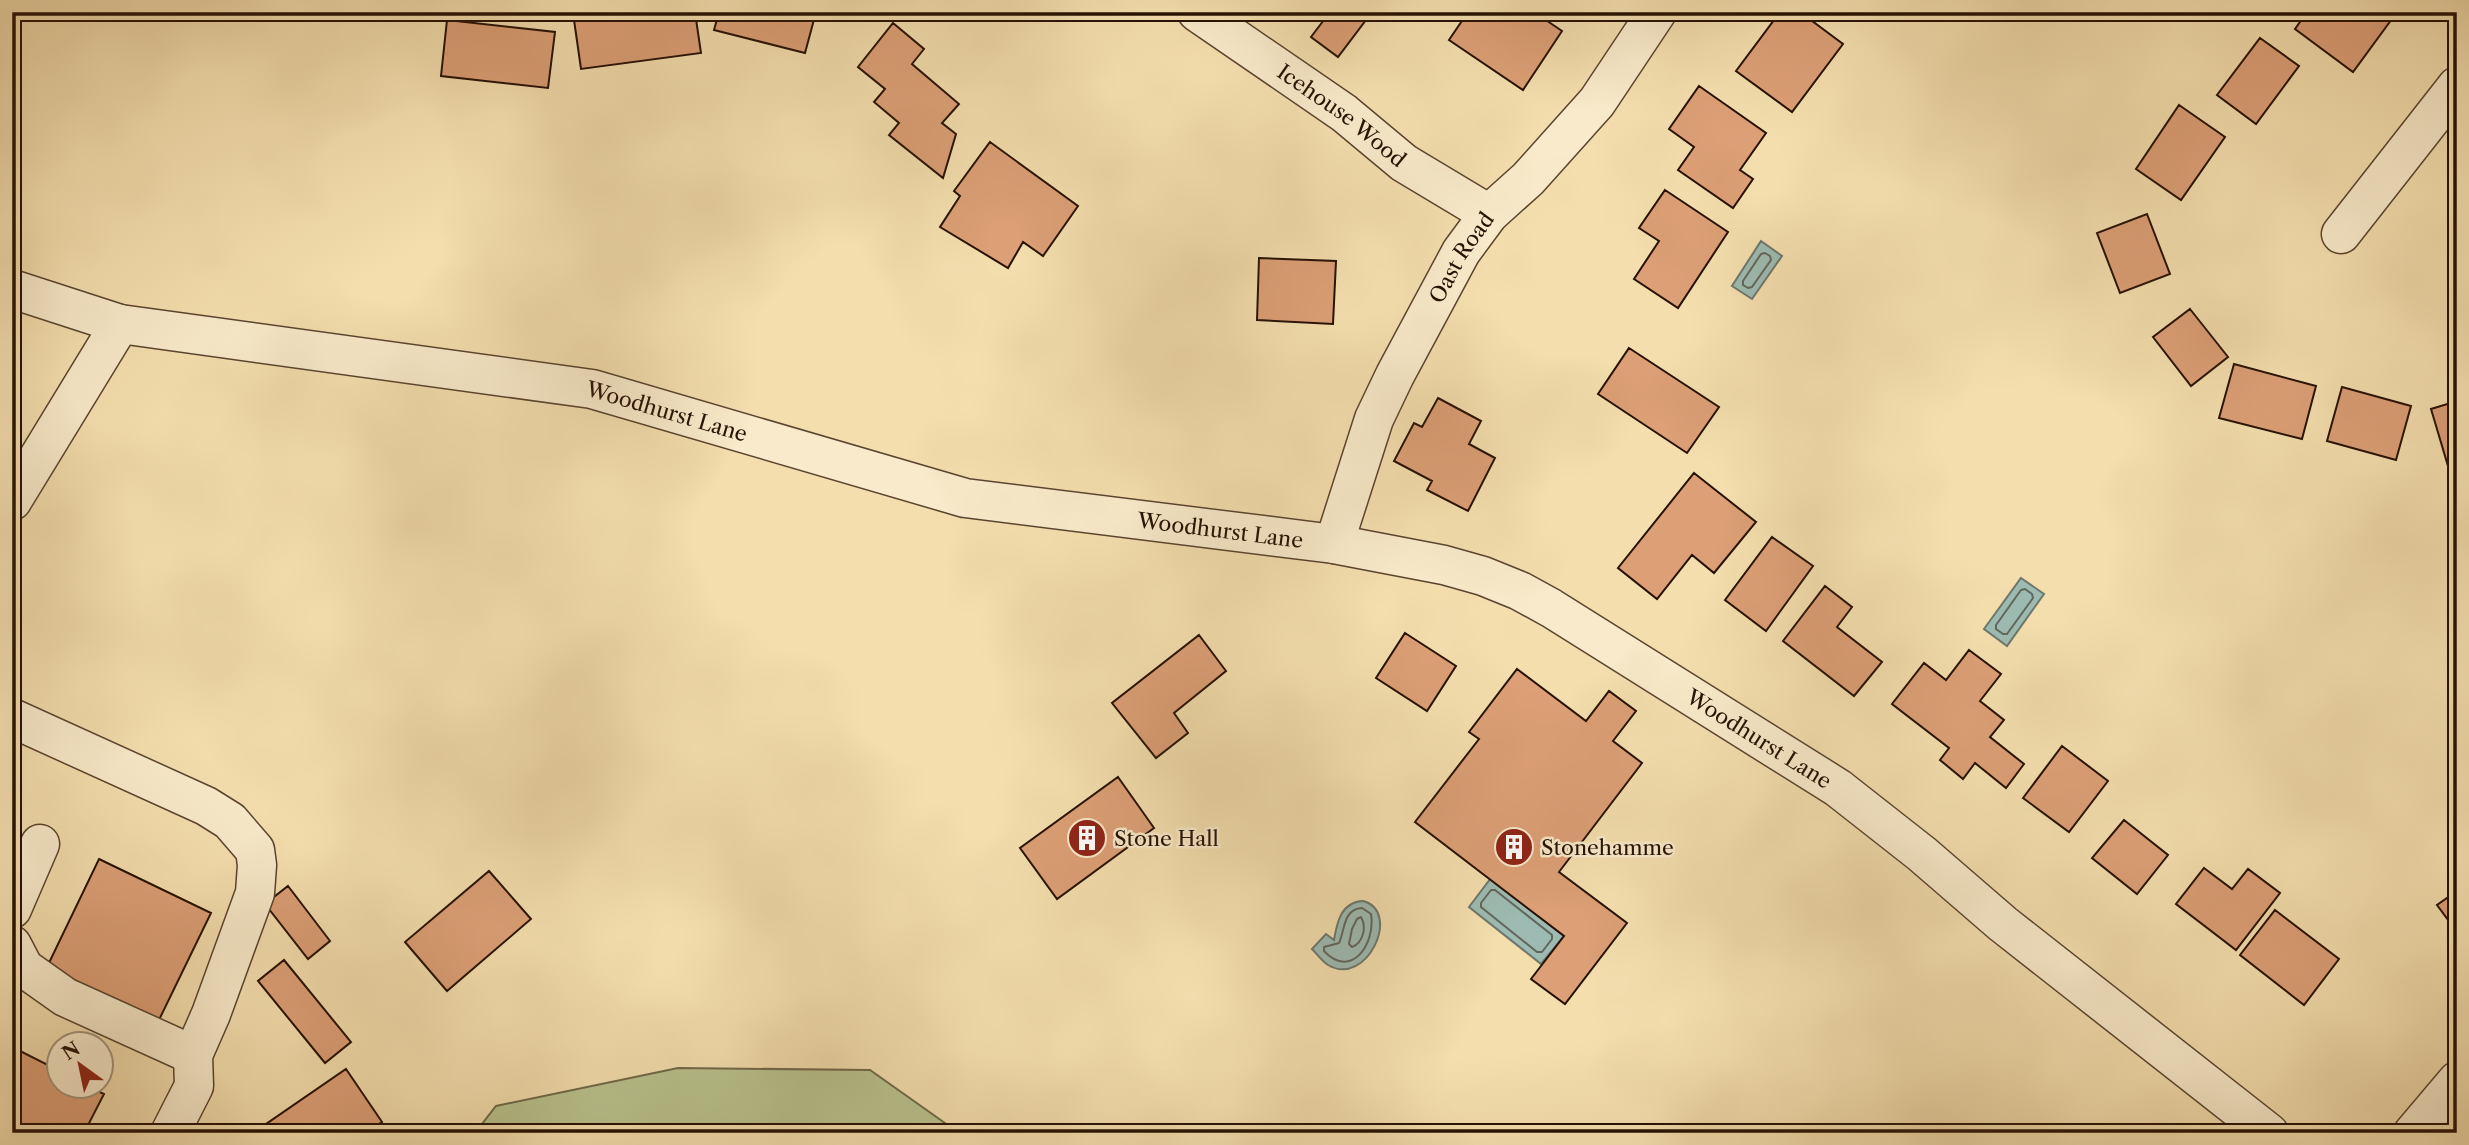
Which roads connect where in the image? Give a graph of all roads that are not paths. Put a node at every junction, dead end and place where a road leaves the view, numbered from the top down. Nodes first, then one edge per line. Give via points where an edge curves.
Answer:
1 (1197, 12) edge
2 (1657, 12) edge
3 (2457, 86) edge
4 (1489, 214) junction
5 (2341, 234) dead end
6 (12, 289) edge
7 (120, 324) junction
8 (12, 501) edge
9 (1334, 544) junction
10 (12, 718) edge
11 (40, 844) dead end
12 (12, 909) edge
13 (12, 945) edge
14 (193, 1055) junction
15 (2457, 1081) edge
16 (170, 1133) edge
17 (2269, 1133) edge
18 (2413, 1133) edge

1 - 4 street, Icehouse Wood via 1344,113 1404,163
2 - 4 street, Oast Road via 1597,102 1528,179
3 - 5 street
4 - 9 street, Oast Road via 1461,252 1395,374 1374,419
6 - 7 street, Woodhurst Lane
7 - 8 street
7 - 9 street, Woodhurst Lane via 592,389 965,498
9 - 17 street, Woodhurst Lane via 1444,565 1520,591 1838,788 2003,925
10 - 14 street via 206,806 230,821 255,850 255,893
11 - 12 street
13 - 14 street via 24,968 65,998
14 - 16 street via 194,1086
15 - 18 street

